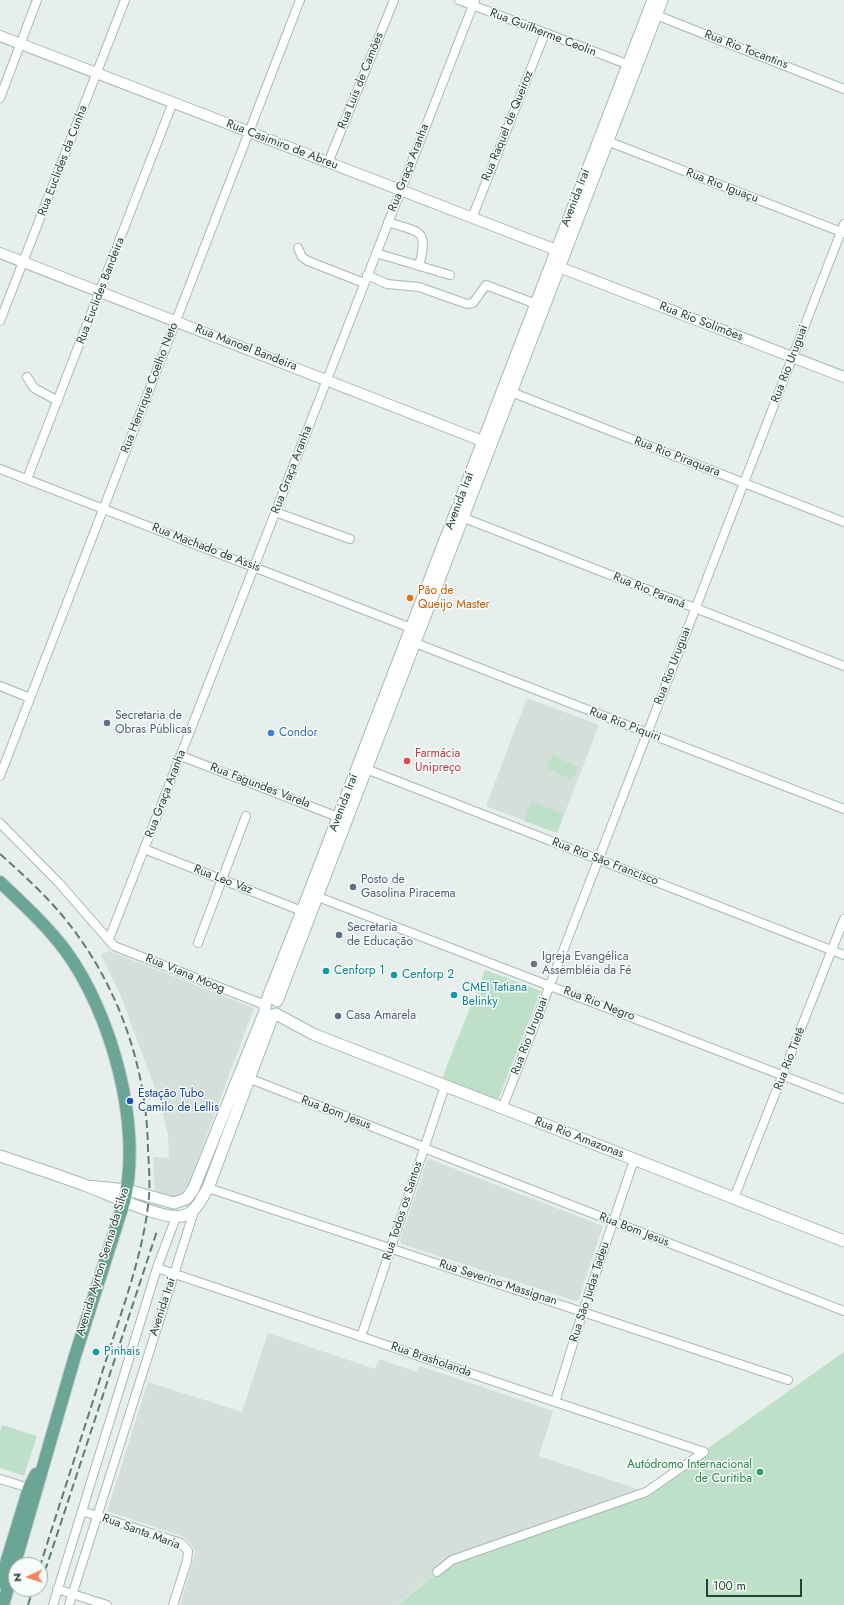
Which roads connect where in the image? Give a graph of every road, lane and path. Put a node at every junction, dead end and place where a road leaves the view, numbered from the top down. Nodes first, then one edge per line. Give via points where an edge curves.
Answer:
1 (37, 0) edge
2 (125, 0) edge
3 (300, 0) edge
4 (394, 0) edge
5 (459, 0) edge
6 (653, 0) edge
7 (662, 0) edge
8 (474, 3) edge
9 (652, 13) junction
10 (545, 33) junction
11 (0, 36) edge
12 (21, 44) junction
13 (632, 66) junction
14 (97, 73) junction
15 (844, 88) edge
16 (0, 98) edge
17 (173, 102) junction
18 (248, 132) junction
19 (604, 139) junction
20 (328, 163) junction
21 (400, 191) junction
22 (472, 218) junction
23 (388, 222) junction
24 (843, 230) edge
25 (298, 248) dead end
26 (560, 252) junction
27 (0, 253) edge
28 (376, 253) junction
29 (23, 262) junction
30 (419, 266) junction
31 (559, 267) junction
32 (450, 275) dead end
33 (366, 279) junction
34 (101, 292) junction
35 (536, 304) junction
36 (0, 321) edge
37 (175, 321) junction
38 (793, 358) junction
39 (26, 377) dead end
40 (844, 377) edge
41 (327, 380) junction
42 (510, 392) junction
43 (58, 401) junction
44 (495, 422) junction
45 (487, 442) junction
46 (0, 469) edge
47 (27, 479) junction
48 (745, 484) junction
49 (104, 509) junction
50 (275, 512) junction
51 (459, 515) junction
52 (844, 522) edge
53 (452, 533) junction
54 (350, 539) dead end
55 (254, 567) junction
56 (695, 609) junction
57 (411, 628) junction
58 (410, 641) junction
59 (844, 666) edge
60 (0, 686) edge
61 (30, 698) junction
62 (647, 734) junction
63 (368, 753) junction
64 (181, 756) junction
65 (366, 769) junction
66 (0, 776) edge
67 (844, 809) edge
68 (246, 816) dead end
69 (338, 817) junction
70 (0, 823) edge
71 (144, 849) junction
72 (599, 860) junction
73 (222, 879) junction
74 (0, 882) edge
75 (313, 895) junction
76 (302, 911) junction
77 (844, 919) edge
78 (109, 939) junction
79 (198, 943) dead end
80 (832, 950) junction
81 (844, 954) edge
82 (550, 985) junction
83 (272, 1008) junction
84 (266, 1032) junction
85 (315, 1035) junction
86 (783, 1075) junction
87 (248, 1078) junction
88 (445, 1086) junction
89 (844, 1098) edge
90 (502, 1109) junction
91 (424, 1148) junction
92 (0, 1156) edge
93 (634, 1160) junction
94 (87, 1186) junction
95 (208, 1188) junction
96 (127, 1190) junction
97 (734, 1198) junction
98 (124, 1202) junction
99 (195, 1208) junction
100 (176, 1217) junction
101 (613, 1222) junction
102 (844, 1240) edge
103 (390, 1248) junction
104 (157, 1268) junction
105 (174, 1274) junction
106 (583, 1311) junction
107 (844, 1311) edge
108 (361, 1337) junction
109 (788, 1380) dead end
110 (555, 1402) junction
111 (44, 1461) junction
112 (0, 1479) edge
113 (29, 1488) junction
114 (82, 1511) junction
115 (98, 1516) junction
116 (437, 1572) dead end
117 (0, 1583) edge
118 (57, 1589) junction
119 (72, 1594) junction
120 (3, 1605) edge
121 (53, 1605) edge
122 (69, 1605) edge
123 (107, 1605) edge
124 (173, 1605) edge

1 - 12 street
2 - 14 street, Rua Euclides da Cunha
3 - 18 street, Rua Henrique Coelho Neto
4 - 20 street, Rua Luís de Camões
5 - 8 street, Rua Guilherme Ceolin
6 - 9 main road, Avenida Iraí
7 - 9 main road, Avenida Iraí
8 - 10 street, Rua Guilherme Ceolin
8 - 21 street, Rua Graça Aranha
9 - 13 main road, Avenida Iraí
9 - 15 street, Rua Rio Tocantins
10 - 13 street, Rua Guilherme Ceolin
10 - 22 street, Rua Raquel de Queiroz
11 - 12 street, Rua Casimiro de Abreu
12 - 14 street, Rua Casimiro de Abreu
12 - 16 street
13 - 19 main road, Avenida Iraí
14 - 17 street, Rua Casimiro de Abreu
14 - 29 street, Rua Euclides da Cunha
17 - 18 street, Rua Casimiro de Abreu
17 - 34 street, Rua Euclides Bandeira
18 - 20 street, Rua Casimiro de Abreu
18 - 37 street, Rua Henrique Coelho Neto
19 - 24 street, Rua Rio Iguaçu
19 - 26 main road, Avenida Iraí
20 - 21 street, Rua Casimiro de Abreu
21 - 22 street, Rua Casimiro de Abreu
21 - 23 street, Rua Graça Aranha
22 - 26 street, Rua Casimiro de Abreu
23 - 28 street, Rua Graça Aranha via 377,242
23 - 30 street via 420,233 424,238
24 - 38 street, Rua Rio Uruguai
25 - 33 street via 302,257 308,261
26 - 31 main road, Avenida Iraí
26 - 35 main road, Avenida Iraí
27 - 29 street, Rua Manoel Bandeira
28 - 30 street
28 - 33 street, Rua Graça Aranha
29 - 34 street, Rua Manoel Bandeira
29 - 36 street, Rua Euclides da Cunha
30 - 32 street
31 - 38 street, Rua Rio Solimões
31 - 42 main road, Avenida Iraí
33 - 35 street via 418,287 467,304 473,303 486,285
33 - 41 street, Rua Graça Aranha
34 - 37 street, Rua Manoel Bandeira
34 - 43 street, Rua Euclides Bandeira
35 - 44 main road, Avenida Iraí
37 - 41 street, Rua Manoel Bandeira
37 - 49 street, Rua Henrique Coelho Neto
38 - 40 street, Rua Rio Solimões
38 - 48 street, Rua Rio Uruguai
39 - 43 street via 34,388
41 - 45 street, Rua Manoel Bandeira
41 - 50 street, Rua Graça Aranha
42 - 44 main road, Avenida Iraí
42 - 48 street, Rua Rio Piraquara
43 - 47 street, Rua Euclides Bandeira
44 - 45 main road, Avenida Iraí
45 - 51 main road, Avenida Iraí
46 - 47 street, Rua Machado de Assis
47 - 49 street, Rua Machado de Assis
48 - 52 street, Rua Rio Piraquara
48 - 56 street, Rua Rio Uruguai
49 - 55 street, Rua Machado de Assis
49 - 61 street, Rua Henrique Coelho Neto
50 - 54 street
50 - 55 street, Rua Graça Aranha
51 - 53 main road, Avenida Iraí
51 - 56 street, Rua Rio Paraná
53 - 57 main road, Avenida Iraí
53 - 58 main road, Avenida Iraí
55 - 57 street, Rua Machado de Assis
55 - 64 street, Rua Graça Aranha
56 - 59 street, Rua Rio Paraná
56 - 62 street, Rua Rio Uruguai
57 - 58 main road, Avenida Iraí
58 - 62 street, Rua Rio Piquiri
58 - 63 main road, Avenida Iraí
60 - 61 street
61 - 66 street, Rua Henrique Coelho Neto
62 - 67 street, Rua Rio Piquiri
62 - 72 street, Rua Rio Uruguai
63 - 65 main road, Avenida Iraí
63 - 69 main road, Avenida Iraí
64 - 69 street, Rua Fagundes Varela
64 - 71 street, Rua Graça Aranha
65 - 72 street, Rua Rio São Francisco
65 - 75 main road, Avenida Iraí
68 - 73 street
69 - 75 main road, Avenida Iraí
70 - 78 street, Rua Viana Moog
71 - 73 street, Rua Leo Vaz
71 - 78 street, Rua Graça Aranha
72 - 80 street, Rua Rio São Francisco
72 - 82 street, Rua Rio Uruguai
73 - 76 street, Rua Leo Vaz
73 - 79 street
74 - 96 main road, Avenida Ayrton Senna da Silva via 44,925 66,951 100,1011 114,1050 124,1104 128,1144
75 - 76 main road, Avenida Iraí
75 - 82 street, Rua Rio Negro
75 - 83 main road, Avenida Iraí
76 - 83 main road, Avenida Iraí
77 - 80 street, Rua Rio Tietê
78 - 83 street, Rua Viana Moog via 114,946
80 - 81 street, Rua Rio São Francisco
80 - 86 street, Rua Rio Tietê
82 - 86 street, Rua Rio Negro
82 - 90 street, Rua Rio Uruguai
83 - 84 main road, Avenida Iraí
83 - 85 main road, Rua Rio Amazonas
83 - 96 main road, Avenida Iraí via 193,1190 186,1199 174,1203
84 - 85 main road via 277,1025 284,1025
84 - 87 main road, Avenida Iraí
85 - 88 main road, Rua Rio Amazonas
86 - 89 street, Rua Rio Negro
86 - 97 street, Rua Rio Tietê
87 - 91 street, Rua Bom Jesus
87 - 95 main road, Avenida Iraí
88 - 90 main road, Rua Rio Amazonas
88 - 91 street, Rua Todos os Santos
90 - 93 main road, Rua Rio Amazonas
91 - 101 street, Rua Bom Jesus
91 - 103 street, Rua Todos os Santos
92 - 94 main road
93 - 97 main road, Rua Rio Amazonas
93 - 101 street, Rua São Judas Tadeu
94 - 96 main road
94 - 98 main road
95 - 99 main road, Avenida Iraí
95 - 103 street, Rua Severino Massignan
96 - 98 main road, Avenida Ayrton Senna da Silva
97 - 102 main road, Rua Rio Amazonas
98 - 100 main road
98 - 111 main road, Avenida Ayrton Senna da Silva
99 - 100 main road via 183,1216
99 - 105 street, Avenida Iraí
100 - 104 street, Avenida Iraí
101 - 106 street, Rua São Judas Tadeu
101 - 107 street, Rua Bom Jesus
103 - 106 street, Rua Severino Massignan
103 - 108 street, Rua Todos os Santos
104 - 105 street, Rua Brasholanda
104 - 114 street, Avenida Iraí
105 - 108 street, Rua Brasholanda
105 - 115 street, Avenida Iraí
106 - 109 street, Rua Severino Massignan
106 - 110 street, Rua São Judas Tadeu
108 - 110 street, Rua Brasholanda
110 - 116 street, Rua Brasholanda via 704,1452 646,1492 452,1560
111 - 113 main road, Avenida Ayrton Senna da Silva
111 - 120 main road, Avenida Ayrton Senna da Silva
112 - 113 street
113 - 117 main road, Avenida Ayrton Senna da Silva
114 - 115 street, Rua Santa Maria
114 - 118 street, Avenida Iraí
115 - 119 street, Avenida Iraí
115 - 124 street, Rua Santa Maria via 181,1543 188,1551
118 - 119 street
118 - 121 street, Avenida Iraí
119 - 122 street, Avenida Iraí
119 - 123 street

